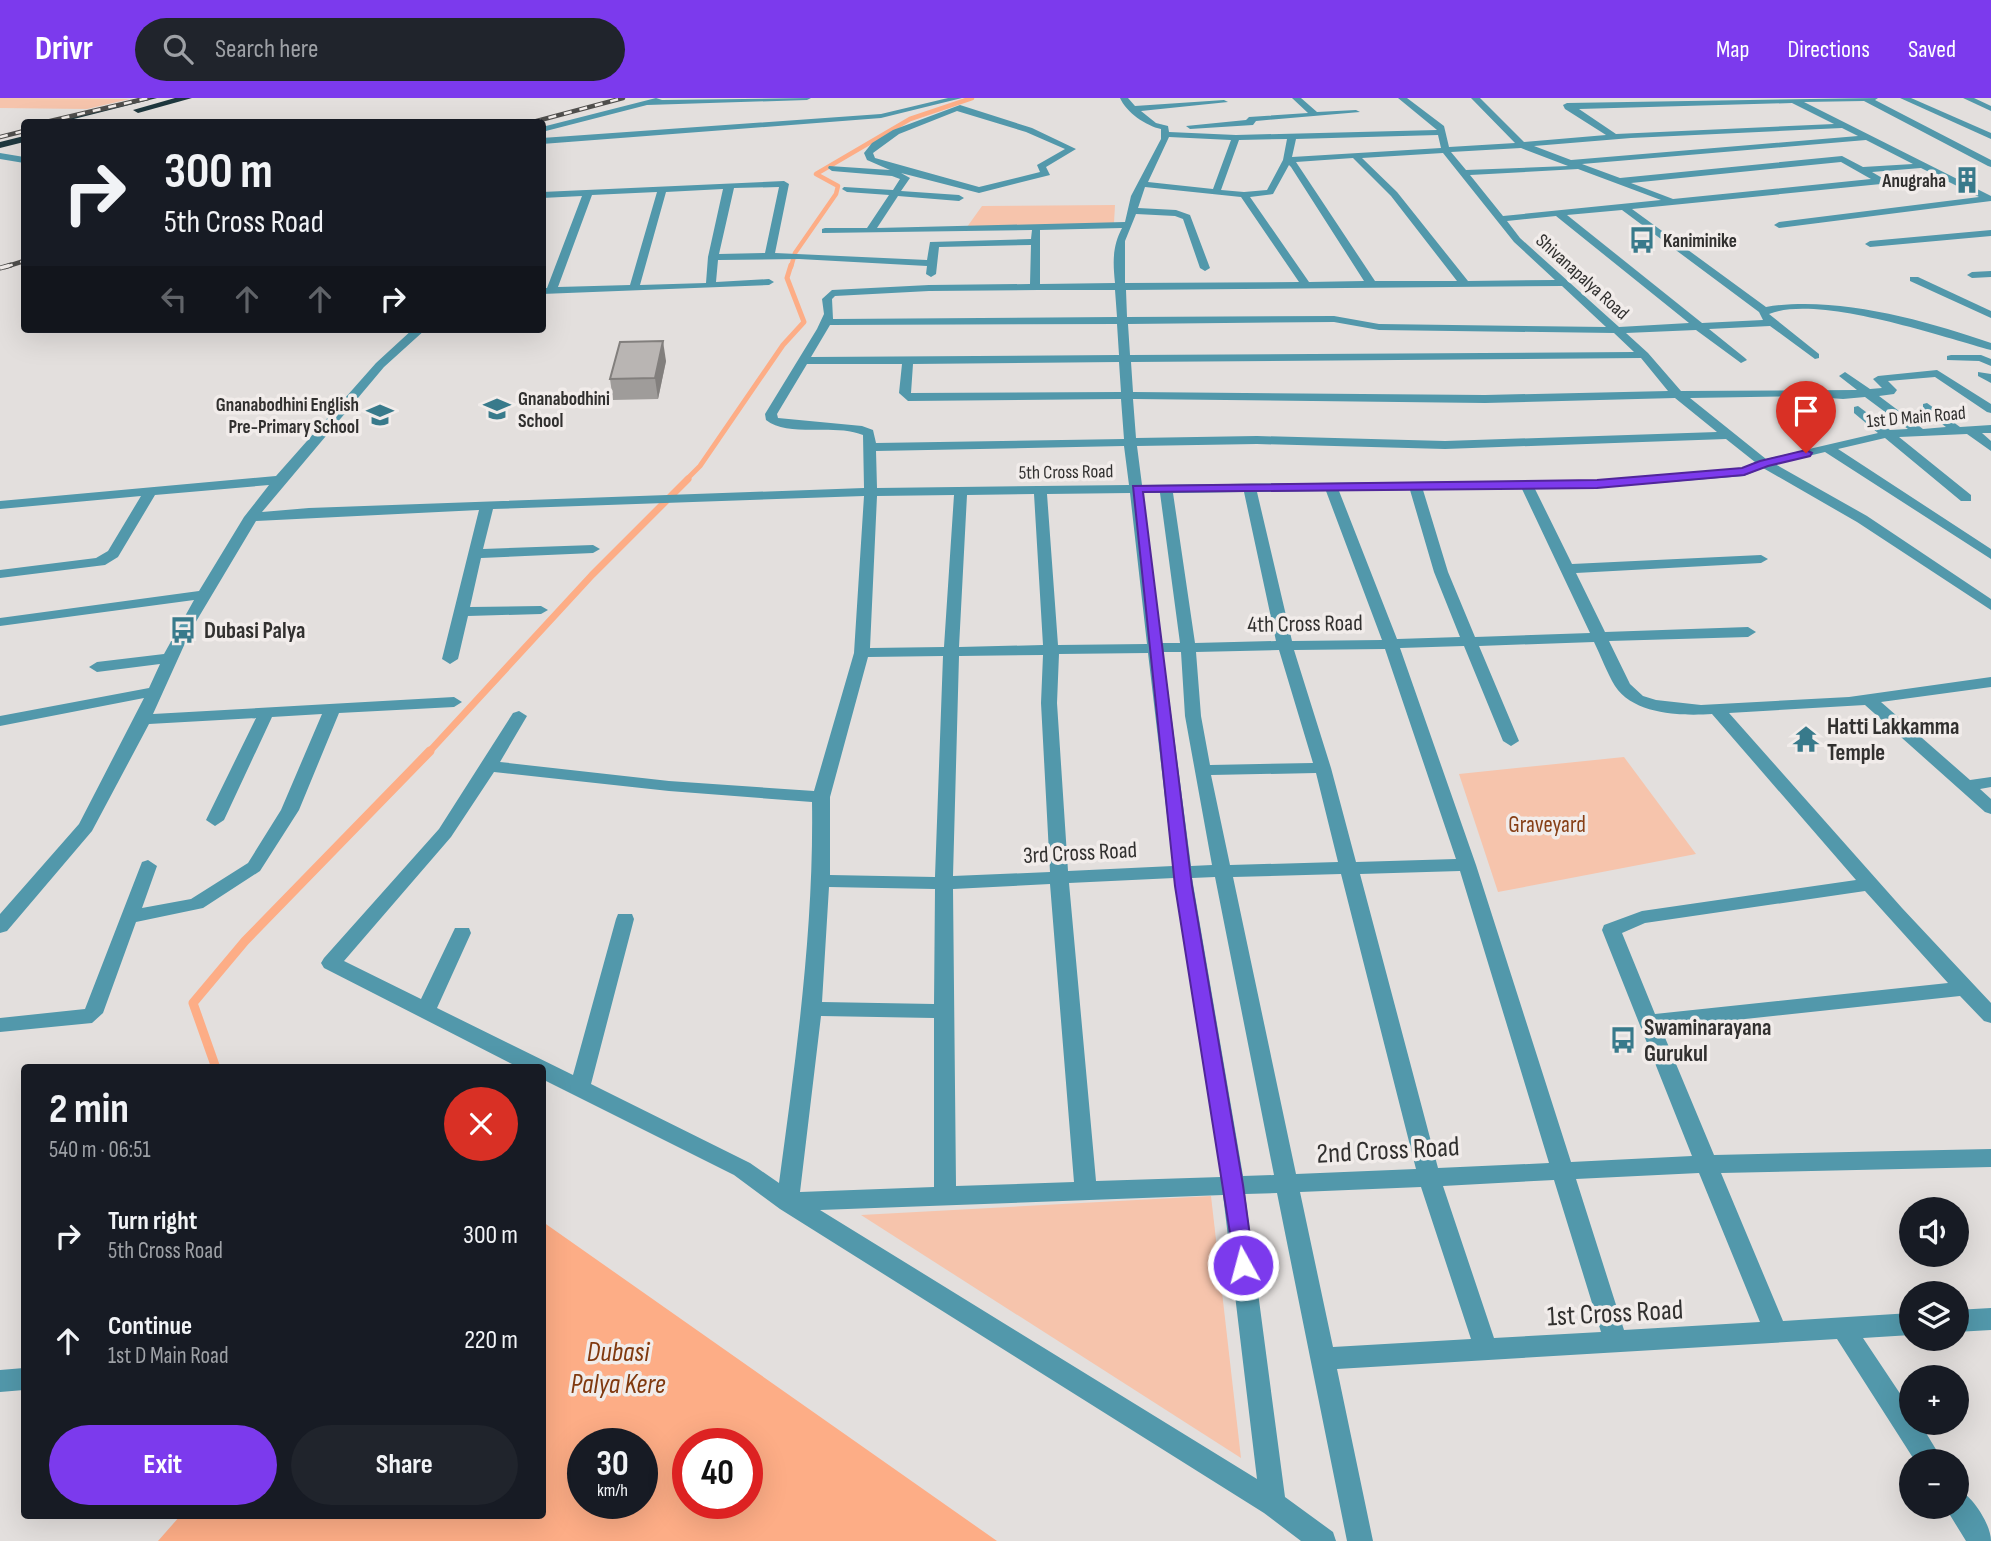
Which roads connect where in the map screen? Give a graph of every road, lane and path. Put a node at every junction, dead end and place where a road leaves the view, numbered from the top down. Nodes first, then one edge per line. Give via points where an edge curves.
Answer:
1 (152, 98) edge
2 (187, 98) edge
3 (665, 98) edge
4 (807, 98) edge
5 (1124, 98) edge
6 (1296, 98) edge
7 (1402, 98) edge
8 (1475, 98) edge
9 (1559, 98) edge
10 (1865, 98) edge
11 (1874, 98) edge
12 (1904, 98) edge
13 (1967, 98) edge
14 (1221, 100) edge
15 (1794, 101) junction
16 (647, 103) junction
17 (952, 103) edge
18 (1348, 105) dead end
19 (1568, 107) junction
20 (1233, 108) dead end
21 (1991, 108) edge
22 (1133, 109) junction
23 (1356, 112) junction
24 (1241, 113) dead end
25 (1314, 114) junction
26 (64, 119) edge
27 (101, 119) edge
28 (1364, 119) dead end
29 (1251, 121) junction
30 (1841, 125) junction
31 (1371, 127) dead end
32 (21, 130) edge
33 (546, 130) edge
34 (1037, 131) junction
35 (1164, 131) junction
36 (1442, 132) junction
37 (1379, 134) junction
38 (0, 135) edge
39 (1292, 135) junction
40 (1268, 136) junction
41 (1991, 136) edge
42 (1615, 137) junction
43 (1979, 137) dead end
44 (1236, 138) junction
45 (1865, 138) junction
46 (1941, 139) junction
47 (21, 140) edge
48 (546, 141) edge
49 (1079, 143) dead end
50 (1626, 143) dead end
51 (0, 145) edge
52 (1522, 145) junction
53 (1638, 149) dead end
54 (1446, 151) junction
55 (1649, 154) junction
56 (0, 156) edge
57 (1356, 157) junction
58 (21, 160) edge
59 (1287, 160) junction
60 (1569, 163) junction
61 (1991, 164) edge
62 (1920, 166) junction
63 (1585, 167) junction
64 (832, 168) dead end
65 (1862, 170) junction
66 (1462, 173) junction
67 (1620, 181) junction
68 (1143, 184) junction
69 (723, 186) junction
70 (847, 189) dead end
71 (662, 190) junction
72 (1216, 191) junction
73 (588, 193) junction
74 (895, 193) junction
75 (546, 195) edge
76 (1244, 195) junction
77 (959, 198) dead end
78 (1990, 199) edge
79 (1673, 202) junction
80 (1624, 207) junction
81 (1132, 211) junction
82 (1558, 213) junction
83 (1501, 219) junction
84 (1129, 225) junction
85 (1779, 225) dead end
86 (1036, 228) junction
87 (939, 230) junction
88 (825, 231) dead end
89 (870, 231) junction
90 (1991, 233) edge
91 (1035, 242) junction
92 (934, 244) junction
93 (1870, 244) dead end
94 (713, 257) junction
95 (769, 257) junction
96 (933, 263) junction
97 (1205, 268) dead end
98 (1991, 274) edge
99 (1972, 275) dead end
100 (1914, 279) dead end
101 (769, 282) dead end
102 (1567, 283) junction
103 (1371, 284) junction
104 (1464, 284) junction
105 (1307, 285) junction
106 (711, 286) junction
107 (1119, 287) junction
108 (634, 288) junction
109 (929, 288) junction
110 (1035, 288) junction
111 (547, 291) edge
112 (1764, 311) junction
113 (1991, 315) edge
114 (1122, 320) junction
115 (826, 322) junction
116 (1772, 323) junction
117 (1697, 327) junction
118 (1616, 330) junction
119 (415, 333) edge
120 (1987, 344) edge
121 (1644, 355) junction
122 (1815, 356) dead end
123 (1951, 358) dead end
124 (1125, 359) junction
125 (908, 360) junction
126 (1741, 360) dead end
127 (803, 361) junction
128 (1991, 363) edge
129 (1845, 376) dead end
130 (1676, 393) junction
131 (1869, 393) junction
132 (1128, 396) junction
133 (1927, 407) dead end
134 (1991, 409) edge
135 (1858, 410) dead end
136 (1991, 429) edge
137 (1964, 430) junction
138 (1921, 433) junction
139 (1888, 434) junction
140 (1728, 435) junction
141 (1130, 441) junction
142 (870, 447) junction
143 (1991, 447) edge
144 (1827, 449) junction
145 (1764, 463) junction
146 (280, 480) junction
147 (1527, 485) junction
148 (1415, 486) junction
149 (1331, 487) junction
150 (1137, 488) junction
151 (1166, 488) junction
152 (1250, 488) junction
153 (150, 491) junction
154 (1040, 491) junction
155 (871, 492) junction
156 (961, 492) junction
157 (1966, 498) dead end
158 (0, 505) edge
159 (487, 506) junction
160 (251, 517) junction
161 (593, 549) dead end
162 (475, 554) junction
163 (1991, 555) edge
164 (1761, 559) dead end
165 (1567, 569) junction
166 (0, 574) edge
167 (201, 595) junction
168 (1991, 606) edge
169 (541, 611) dead end
170 (461, 612) junction
171 (0, 622) edge
172 (1748, 632) dead end
173 (1599, 636) junction
174 (1471, 640) junction
175 (1391, 644) junction
176 (1285, 646) junction
177 (1188, 648) junction
178 (1155, 649) junction
179 (1051, 650) junction
180 (951, 652) junction
181 (862, 653) junction
182 (171, 658) junction
183 (450, 659) dead end
184 (97, 667) dead end
185 (1991, 682) edge
186 (153, 692) junction
187 (1867, 699) junction
188 (454, 702) dead end
189 (1716, 709) junction
190 (332, 710) junction
191 (266, 713) junction
192 (519, 716) dead end
193 (143, 719) junction
194 (0, 721) edge
195 (1511, 741) dead end
196 (489, 766) junction
197 (1323, 768) junction
198 (1202, 770) junction
199 (1991, 782) edge
200 (1966, 786) junction
201 (821, 797) junction
202 (1991, 808) edge
203 (215, 820) dead end
204 (1467, 865) junction
205 (148, 866) dead end
206 (1348, 868) junction
207 (1224, 871) junction
208 (1182, 872) junction
209 (1059, 877) junction
210 (821, 881) junction
211 (944, 883) junction
212 (1869, 884) junction
213 (129, 917) junction
214 (625, 919) dead end
215 (0, 926) edge
216 (461, 933) dead end
217 (1965, 988) junction
218 (812, 1009) junction
219 (425, 1011) junction
220 (944, 1011) junction
221 (1991, 1016) edge
222 (1648, 1022) junction
223 (0, 1024) edge
224 (533, 1064) edge
225 (546, 1071) edge
226 (580, 1088) junction
227 (1991, 1158) edge
228 (1704, 1164) junction
229 (1562, 1171) junction
230 (1429, 1175) junction
231 (1287, 1184) junction
232 (1233, 1185) junction
233 (1086, 1189) junction
234 (945, 1194) junction
235 (788, 1202) junction
236 (1991, 1319) edge
237 (1969, 1320) edge
238 (1899, 1325) edge
239 (1843, 1328) junction
240 (1776, 1333) junction
241 (1616, 1342) junction
242 (1486, 1349) junction
243 (1323, 1359) junction
244 (21, 1379) edge
245 (0, 1381) edge
246 (1922, 1449) edge
247 (1273, 1504) junction
248 (1969, 1517) edge
249 (1983, 1534) edge
250 (1322, 1541) edge
251 (1360, 1541) edge

1 - 26 highway
2 - 27 highway
3 - 16 street
4 - 16 street
5 - 22 street
6 - 25 street
7 - 36 street
8 - 52 street
9 - 19 street
10 - 11 street
10 - 15 street
10 - 46 street
12 - 41 street
13 - 21 street
14 - 20 street
14 - 22 street
15 - 19 street
15 - 30 street
16 - 33 street
17 - 34 street
17 - 34 street via 886,136 868,153 871,160 979,190 1047,173 1040,167 1072,149
17 - 48 street via 881,116
18 - 23 street
19 - 42 street
22 - 35 street
23 - 25 street
23 - 28 street
24 - 29 street
25 - 29 street
29 - 35 street
29 - 40 street
30 - 42 street
30 - 45 street
31 - 37 street
32 - 38 highway
34 - 49 street
35 - 44 street
35 - 68 street
36 - 37 street
36 - 54 street, Shivanapalya Road
37 - 39 street
39 - 40 street
39 - 59 street
40 - 44 street
42 - 50 street
42 - 52 street
43 - 46 street
44 - 72 street
45 - 55 street
45 - 62 street
46 - 61 street
47 - 51 highway
52 - 54 street
52 - 60 street
53 - 55 street
54 - 57 street
54 - 66 street, Shivanapalya Road
55 - 60 street
56 - 58 street
57 - 59 street
57 - 104 street via 1394,194
59 - 76 street via 1270,192
59 - 103 street
60 - 63 street
62 - 65 street
62 - 78 street
63 - 66 street
63 - 67 street
64 - 74 street via 904,175
65 - 67 street via 1842,159
65 - 79 street via 1881,181
66 - 83 street, Shivanapalya Road
67 - 79 street
68 - 72 street
68 - 81 street
69 - 71 street
69 - 94 street via 729,188
69 - 95 street via 784,184
70 - 74 street
71 - 73 street
71 - 108 street
72 - 76 street
73 - 75 street
73 - 111 street
74 - 77 street
74 - 89 street
76 - 105 street
78 - 85 street
79 - 80 street
80 - 82 street
80 - 112 street
81 - 84 street
81 - 97 street via 1187,217
82 - 83 street
82 - 117 street
83 - 102 street, Shivanapalya Road via 1517,240
84 - 86 street
84 - 107 street via 1120,241
86 - 87 street
86 - 91 street
87 - 89 street
87 - 92 street
88 - 89 street
90 - 93 street
91 - 92 street
91 - 110 street
92 - 96 street
94 - 95 street
94 - 106 street
95 - 96 street
96 - 109 street
98 - 99 street
100 - 113 street
101 - 106 street
102 - 104 street
102 - 118 street, Shivanapalya Road
103 - 104 street
103 - 105 street
105 - 107 street
106 - 108 street
107 - 110 street
107 - 114 street
108 - 111 street
109 - 110 street
109 - 115 street via 832,293 827,299
112 - 116 street
112 - 120 street via 1821,306
114 - 115 street
114 - 118 street via 1334,318 1379,327
114 - 124 street
115 - 127 street
116 - 117 street
116 - 122 street
117 - 118 street
117 - 126 street
118 - 121 street, Shivanapalya Road
119 - 146 street
121 - 124 street
121 - 130 street, Shivanapalya Road
123 - 128 street via 1981,358
124 - 125 street
124 - 132 street
125 - 127 street
125 - 132 street via 908,397
127 - 142 street via 771,414 772,420 783,425 860,429 869,433
129 - 131 street
130 - 131 street
130 - 132 street via 1485,399
130 - 140 street, Shivanapalya Road
131 - 134 street via 1891,390 1882,378 1937,373
131 - 138 street
132 - 141 street
133 - 137 street
135 - 139 street
136 - 137 street, 1st D Main Road
137 - 138 street, 1st D Main Road
137 - 143 street
138 - 139 street, 1st D Main Road
139 - 144 street, 1st D Main Road
139 - 157 street
140 - 141 street via 1445,445
140 - 145 street, Shivanapalya Road
141 - 142 street
141 - 150 street
142 - 155 street
144 - 145 street, 1st D Main Road
144 - 163 street
145 - 147 street, 5th Cross Road via 1744,472
145 - 168 street, Shivanapalya Road via 1862,519
146 - 153 street
146 - 160 street
147 - 148 street, 5th Cross Road
147 - 165 street
148 - 149 street, 5th Cross Road
148 - 174 street via 1441,572
149 - 152 street, 5th Cross Road
149 - 175 street
150 - 151 street, 5th Cross Road
150 - 154 street, 5th Cross Road
150 - 178 street
151 - 152 street, 5th Cross Road
151 - 177 street
152 - 176 street
153 - 158 street
153 - 166 street via 107,558
154 - 156 street, 5th Cross Road
154 - 179 street
155 - 156 street, 5th Cross Road
155 - 159 street, 5th Cross Road
155 - 181 street
156 - 180 street
159 - 160 street, 5th Cross Road
159 - 162 street
160 - 167 street
161 - 162 street
162 - 170 street
164 - 165 street
165 - 173 street
167 - 171 street
167 - 182 street
169 - 170 street
170 - 183 street
172 - 173 street, 4th Cross Road
173 - 174 street, 4th Cross Road
173 - 189 street via 1623,686 1637,699 1653,705
174 - 175 street, 4th Cross Road
174 - 195 street
175 - 176 street, 4th Cross Road
175 - 204 street
176 - 177 street, 4th Cross Road
176 - 197 street
177 - 178 street, 4th Cross Road
177 - 198 street
178 - 179 street, 4th Cross Road
178 - 208 street
179 - 180 street, 4th Cross Road
179 - 209 street via 1049,703
180 - 181 street, 4th Cross Road
180 - 211 street
181 - 201 street
182 - 184 street
182 - 186 street
185 - 187 street
186 - 193 street
186 - 194 street
187 - 189 street
187 - 200 street
188 - 190 street
189 - 212 street
190 - 191 street
190 - 213 street via 290,810 254,867 196,904
191 - 193 street
191 - 203 street
192 - 196 street
193 - 215 street via 86,827
196 - 201 street
196 - 219 street via 446,833 331,963
197 - 198 street
197 - 206 street
198 - 207 street
199 - 200 street
200 - 202 street
201 - 210 street
204 - 206 street, 3rd Cross Road
204 - 229 street
205 - 213 street
206 - 207 street, 3rd Cross Road
206 - 230 street
207 - 208 street, 3rd Cross Road
207 - 231 street
208 - 209 street, 3rd Cross Road
208 - 232 street
209 - 211 street, 3rd Cross Road
209 - 233 street
210 - 211 street, 3rd Cross Road
210 - 218 street
211 - 220 street
212 - 217 street
212 - 222 street via 1642,917 1611,930
213 - 223 street via 89,1016
214 - 226 street
216 - 219 street
217 - 221 street
217 - 222 street
218 - 220 street
218 - 235 street
219 - 224 street
220 - 234 street
222 - 228 street
225 - 226 street
226 - 235 street via 742,1169
227 - 228 street, 2nd Cross Road
228 - 229 street, 2nd Cross Road
228 - 240 street
229 - 230 street, 2nd Cross Road
229 - 241 street
230 - 231 street, 2nd Cross Road
230 - 242 street
231 - 232 street, 2nd Cross Road
231 - 243 street
232 - 233 street, 2nd Cross Road
232 - 247 street
233 - 234 street, 2nd Cross Road
234 - 235 street, 2nd Cross Road
235 - 247 street
236 - 237 street
238 - 239 street, 1st Cross Road
239 - 240 street, 1st Cross Road
239 - 246 street
240 - 241 street, 1st Cross Road
241 - 242 street, 1st Cross Road
242 - 243 street, 1st Cross Road
243 - 251 street
244 - 245 street
247 - 250 street
248 - 249 street

